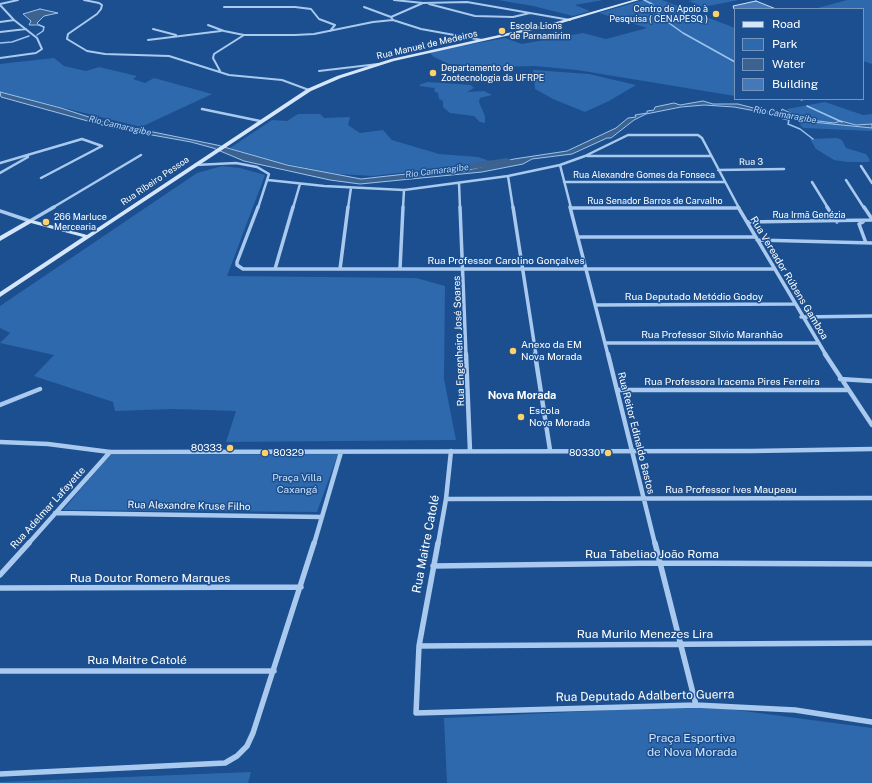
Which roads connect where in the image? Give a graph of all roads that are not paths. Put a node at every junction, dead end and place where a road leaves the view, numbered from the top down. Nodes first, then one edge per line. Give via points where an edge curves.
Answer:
1 (18, 0) edge
2 (84, 0) edge
3 (394, 0) edge
4 (474, 0) edge
5 (637, 0) edge
6 (423, 3) junction
7 (476, 4) junction
8 (0, 5) edge
9 (364, 6) dead end
10 (224, 8) dead end
11 (6, 12) junction
12 (0, 13) edge
13 (532, 13) junction
14 (391, 17) junction
15 (14, 20) junction
16 (394, 20) junction
17 (570, 20) junction
18 (0, 22) edge
19 (208, 25) dead end
20 (26, 29) junction
21 (153, 29) dead end
22 (224, 31) junction
23 (0, 32) edge
24 (329, 32) junction
25 (244, 35) junction
26 (182, 36) junction
27 (148, 40) dead end
28 (482, 40) junction
29 (0, 58) edge
30 (378, 64) junction
31 (220, 71) junction
32 (319, 71) dead end
33 (309, 90) junction
34 (202, 109) dead end
35 (260, 121) junction
36 (235, 138) joint
37 (33, 154) junction
38 (141, 155) dead end
39 (585, 156) junction
40 (710, 156) junction
41 (0, 163) edge
42 (195, 165) junction
43 (560, 166) junction
44 (861, 166) dead end
45 (784, 168) dead end
46 (718, 170) junction
47 (0, 173) edge
48 (508, 176) junction
49 (41, 178) dead end
50 (268, 180) junction
51 (846, 180) dead end
52 (564, 182) junction
53 (724, 182) junction
54 (812, 182) dead end
55 (459, 183) junction
56 (872, 183) edge
57 (300, 184) junction
58 (351, 188) junction
59 (404, 190) junction
60 (570, 208) junction
61 (739, 208) junction
62 (0, 211) edge
63 (872, 220) edge
64 (30, 221) junction
65 (747, 222) junction
66 (838, 222) junction
67 (578, 236) junction
68 (88, 237) junction
69 (757, 238) junction
70 (0, 240) edge
71 (866, 243) junction
72 (872, 243) edge
73 (275, 269) junction
74 (340, 269) junction
75 (400, 269) junction
76 (464, 269) junction
77 (774, 269) junction
78 (523, 270) junction
79 (585, 270) junction
80 (0, 295) edge
81 (595, 304) junction
82 (794, 304) junction
83 (872, 316) edge
84 (802, 317) junction
85 (605, 343) junction
86 (818, 344) junction
87 (840, 379) junction
88 (872, 382) edge
89 (40, 389) dead end
90 (617, 390) junction
91 (848, 390) junction
92 (0, 405) edge
93 (872, 425) edge
94 (0, 442) edge
95 (872, 449) edge
96 (550, 450) junction
97 (631, 450) junction
98 (451, 451) junction
99 (470, 451) junction
100 (110, 452) junction
101 (341, 452) junction
102 (872, 498) edge
103 (446, 499) junction
104 (643, 499) junction
105 (55, 513) junction
106 (322, 517) junction
107 (660, 563) junction
108 (872, 564) edge
109 (433, 566) junction
110 (0, 575) edge
111 (301, 587) junction
112 (0, 588) edge
113 (681, 643) junction
114 (872, 643) edge
115 (419, 646) junction
116 (0, 671) edge
117 (274, 671) junction
118 (696, 704) junction
119 (416, 713) joint
120 (872, 722) edge
121 (0, 774) edge

1 - 8 street
2 - 31 street via 99,3 102,7 97,14 68,34 70,42 95,53 162,55
3 - 6 street
4 - 7 street
5 - 17 main road, Rua Manuel de Medeiros
6 - 7 street
6 - 13 street via 475,16 513,17
6 - 14 street
7 - 13 street
8 - 11 street
9 - 14 street
10 - 24 street via 311,9 319,19 335,25
11 - 12 street
11 - 15 street
13 - 17 street
14 - 16 street
15 - 18 street
15 - 20 street
16 - 24 street
16 - 28 street via 421,29
17 - 28 main road, Rua Manuel de Medeiros
19 - 22 street
20 - 23 street
20 - 29 street via 37,38 42,49 39,52
21 - 26 street
22 - 25 street
22 - 26 street
24 - 25 street
25 - 31 street via 214,54 213,58
26 - 27 street
28 - 30 main road, Rua Manuel de Medeiros
30 - 32 street
30 - 33 main road, Rua Manuel de Medeiros
31 - 33 street via 243,77 282,80
33 - 35 main road, Rua Manuel de Medeiros
34 - 35 street
35 - 36 main road, Rua Manuel de Medeiros
36 - 42 main road, Rua Ribeiro Pessoa
37 - 41 street
37 - 47 street
37 - 49 street via 82,139 102,146
38 - 64 street
39 - 40 street
39 - 40 street, Rua Vereador Rúbens Gamboa via 628,135 648,134 698,135
39 - 43 street
40 - 46 street, Rua Vereador Rúbens Gamboa
42 - 50 street via 245,165 267,171
42 - 68 main road, Rua Ribeiro Pessoa
43 - 48 street
43 - 52 street, Rua Reitor Edinaldo Bastos
44 - 56 street
45 - 46 street, Rua 3
46 - 53 street, Rua Vereador Rúbens Gamboa
48 - 55 street
48 - 78 street
50 - 57 street
50 - 73 street, Rua Professor Carolino Gonçalves via 237,262 239,268
51 - 63 street
52 - 53 street, Rua Alexandre Gomes da Fonseca
52 - 60 street, Rua Reitor Edinaldo Bastos
53 - 61 street, Rua Vereador Rúbens Gamboa
54 - 66 street
55 - 59 street
55 - 76 street, Rua Engenheiro José Soares
57 - 58 street
57 - 73 street
58 - 59 street
58 - 74 street
59 - 75 street
60 - 61 street, Rua Senador Barros de Carvalho
60 - 67 street, Rua Reitor Edinaldo Bastos
61 - 65 street, Rua Vereador Rúbens Gamboa
62 - 64 street
63 - 66 street, Rua Irmã Genézia
63 - 71 street via 858,224
64 - 68 main road
64 - 70 main road
65 - 66 street, Rua Irmã Genézia
65 - 69 street, Rua Vereador Rúbens Gamboa
67 - 69 street
67 - 79 street, Rua Reitor Edinaldo Bastos
68 - 80 main road, Rua Ribeiro Pessoa
69 - 71 street
69 - 77 street, Rua Vereador Rúbens Gamboa
71 - 72 street
73 - 74 street, Rua Professor Carolino Gonçalves
74 - 75 street, Rua Professor Carolino Gonçalves
75 - 76 street, Rua Professor Carolino Gonçalves
76 - 78 street, Rua Professor Carolino Gonçalves
76 - 99 street, Rua Engenheiro José Soares
77 - 79 street, Rua Professor Carolino Gonçalves
77 - 82 street, Rua Vereador Rúbens Gamboa
78 - 79 street, Rua Professor Carolino Gonçalves
78 - 96 street
79 - 81 street, Rua Reitor Edinaldo Bastos
81 - 82 street, Rua Deputado Metódio Godoy
81 - 85 street, Rua Reitor Edinaldo Bastos
82 - 84 street, Rua Vereador Rúbens Gamboa
83 - 84 street
84 - 86 street, Rua Vereador Rúbens Gamboa
85 - 86 street, Rua Professor Sílvio Maranhão
85 - 90 street, Rua Reitor Edinaldo Bastos
86 - 87 street, Rua Vereador Rúbens Gamboa
87 - 88 street
87 - 91 street, Rua Vereador Rúbens Gamboa
89 - 92 street
90 - 91 street, Rua Professora Iracema Pires Ferreira
90 - 97 street, Rua Reitor Edinaldo Bastos
91 - 93 street, Rua Vereador Rúbens Gamboa
94 - 100 street via 48,444
95 - 97 street
96 - 97 street
96 - 99 street
97 - 104 street, Rua Reitor Edinaldo Bastos
98 - 99 street
98 - 101 street
98 - 103 street, Rua Maitre Catolé
100 - 101 street
100 - 105 street, Rua Adelmar Lafayette
101 - 106 street
102 - 104 street, Rua Professor Ives Maupeau
103 - 104 street, Rua Professor Ives Maupeau
103 - 109 street, Rua Maitre Catolé
104 - 107 street, Rua Reitor Edinaldo Bastos
105 - 106 street, Rua Alexandre Kruse Filho
105 - 110 street, Rua Adelmar Lafayette
106 - 111 street
107 - 108 street, Rua Tabeliao João Roma
107 - 109 street, Rua Tabeliao João Roma
107 - 113 street, Rua Reitor Edinaldo Bastos
109 - 115 street, Rua Maitre Catolé
111 - 112 street, Rua Doutor Romero Marques
111 - 117 street
113 - 114 street, Rua Murilo Menezes Lira
113 - 115 street, Rua Murilo Menezes Lira
113 - 118 street, Rua Reitor Edinaldo Bastos
115 - 119 street, Rua Maitre Catolé
116 - 117 street, Rua Maitre Catolé
117 - 121 street via 248,746 225,763
118 - 119 street, Rua Deputado Adalberto Guerra
118 - 120 street, Rua Deputado Adalberto Guerra via 796,710

